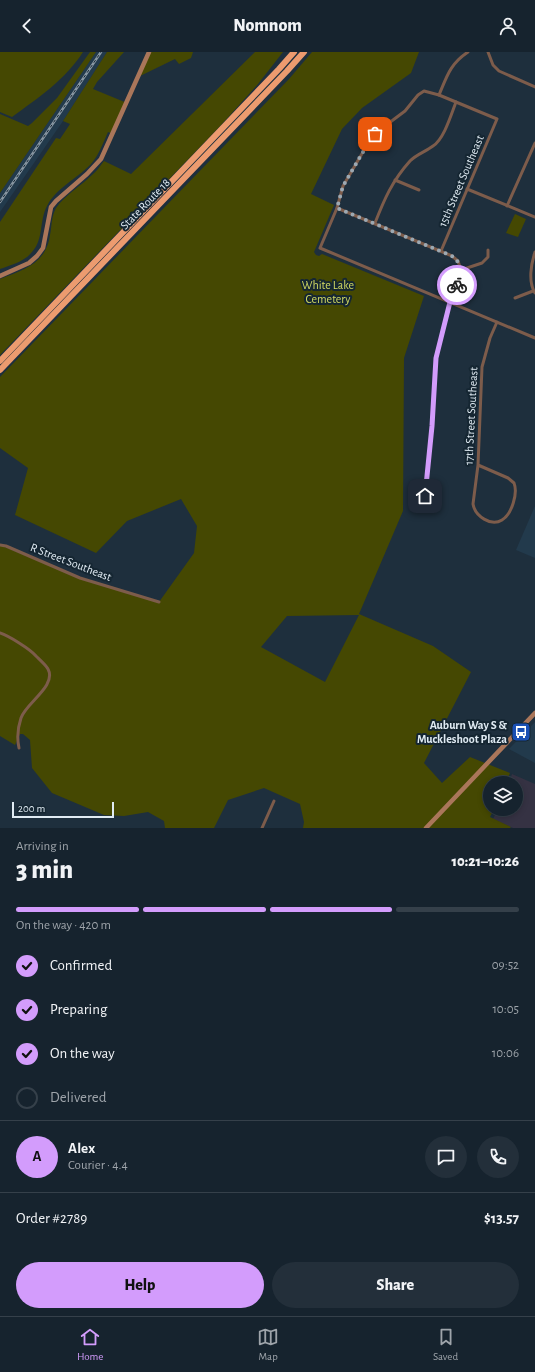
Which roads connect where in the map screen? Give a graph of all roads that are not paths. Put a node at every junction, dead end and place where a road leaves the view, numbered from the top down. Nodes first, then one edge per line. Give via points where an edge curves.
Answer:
1 (149, 52) edge
2 (288, 52) edge
3 (294, 52) edge
4 (304, 52) edge
5 (468, 52) edge
6 (488, 52) edge
7 (270, 79) junction
8 (535, 87) edge
9 (439, 95) junction
10 (456, 102) junction
11 (535, 143) edge
12 (395, 180) junction
13 (467, 189) junction
14 (418, 190) dead end
15 (507, 206) junction
16 (337, 208) junction
17 (535, 218) edge
18 (375, 223) junction
19 (488, 250) dead end
20 (441, 251) junction
21 (535, 252) edge
22 (461, 270) junction
23 (0, 276) edge
24 (534, 292) edge
25 (515, 298) dead end
26 (450, 302) junction
27 (498, 322) junction
28 (535, 338) edge
29 (0, 361) edge
30 (0, 370) edge
31 (478, 465) junction
32 (424, 510) dead end
33 (0, 545) edge
34 (159, 602) dead end
35 (0, 633) edge
36 (535, 712) edge
37 (20, 748) dead end
38 (274, 801) dead end
39 (262, 828) edge
40 (426, 828) edge

1 - 23 main road via 101,159 51,207 43,248 30,264
2 - 7 highway
3 - 7 highway, State Route 18
4 - 30 highway, State Route 18
5 - 9 street via 449,70
6 - 8 street via 492,65 499,71
7 - 29 highway, State Route 18
9 - 10 street
9 - 16 street via 422,92 405,111 370,140 343,186
10 - 12 street via 435,146 415,156
10 - 13 street, 15th Street Southeast via 497,119
11 - 15 street
12 - 14 street
12 - 18 street
13 - 15 street
13 - 20 street, 15th Street Southeast
15 - 17 street
16 - 18 street
16 - 26 street via 320,248
18 - 20 street
19 - 22 street via 488,257 482,263
20 - 22 street via 456,259
21 - 24 street via 531,269
22 - 26 street
24 - 25 street
26 - 27 street
26 - 32 street via 436,358
27 - 28 street
27 - 31 street, 17th Street Southeast via 490,338 482,367
31 - 31 street, 17th Street Southeast via 512,480 516,487 509,513 497,522 479,516 473,504
33 - 34 street, R Street Southeast via 80,578
35 - 37 street via 31,650 49,670 50,679 43,692 21,717 17,740
36 - 40 main road
38 - 39 street

